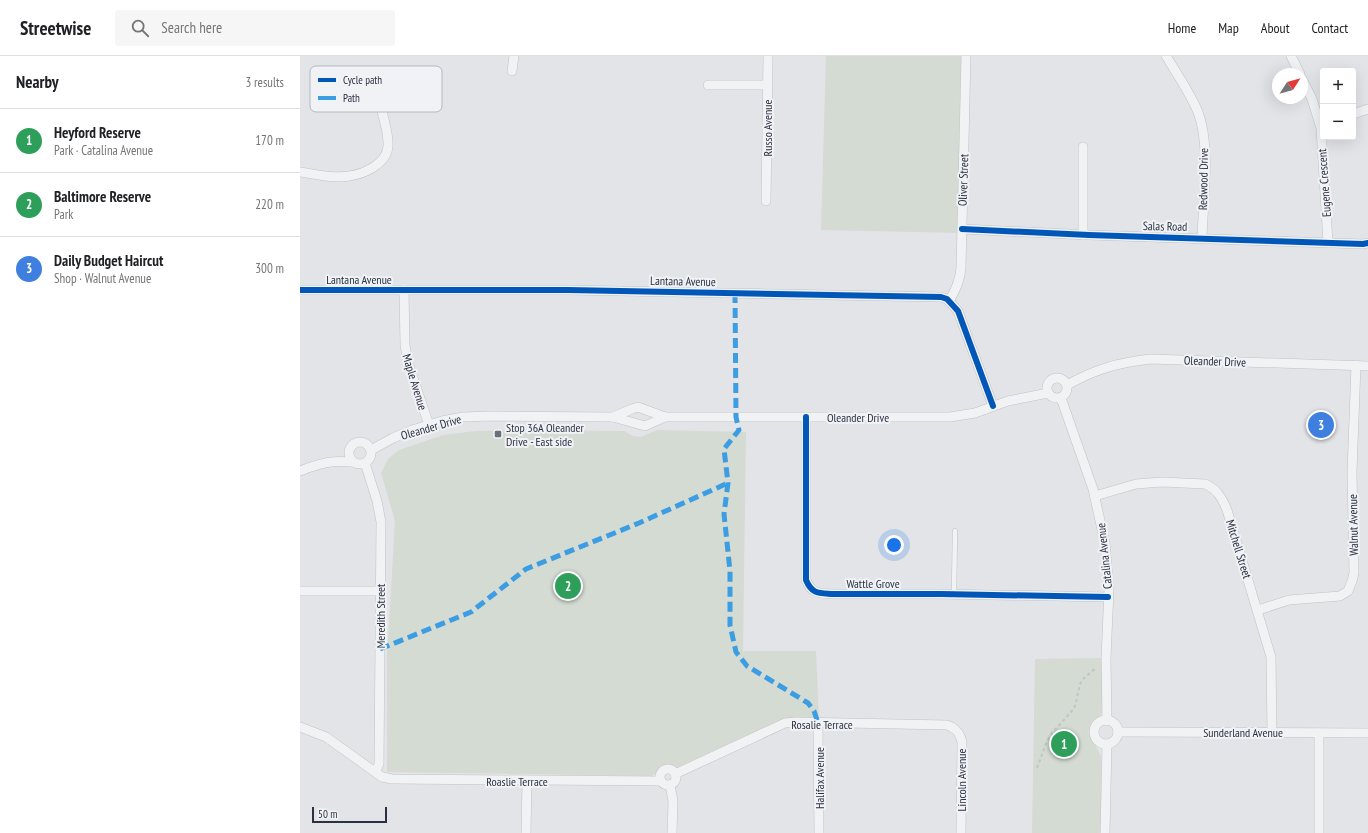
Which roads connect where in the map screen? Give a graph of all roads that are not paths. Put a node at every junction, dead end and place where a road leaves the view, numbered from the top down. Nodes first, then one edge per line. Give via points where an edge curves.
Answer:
1 (514, 56) edge
2 (768, 56) edge
3 (966, 56) edge
4 (1166, 56) edge
5 (1291, 56) edge
6 (1297, 68) edge
7 (512, 71) dead end
8 (708, 85) dead end
9 (767, 85) junction
10 (1308, 91) edge
11 (1368, 109) edge
12 (382, 112) edge
13 (1356, 113) edge
14 (1320, 114) edge
15 (1322, 140) edge
16 (1083, 147) dead end
17 (300, 172) edge
18 (766, 201) dead end
19 (962, 229) junction
20 (1083, 235) junction
21 (1202, 238) junction
22 (1328, 243) junction
23 (1368, 243) edge
24 (300, 290) edge
25 (404, 290) junction
26 (949, 301) junction
27 (1356, 365) junction
28 (1368, 366) edge
29 (1067, 385) junction
30 (1048, 393) junction
31 (1061, 398) junction
32 (993, 406) junction
33 (613, 417) junction
34 (665, 417) junction
35 (806, 418) junction
36 (429, 425) junction
37 (371, 450) junction
38 (349, 451) junction
39 (332, 461) junction
40 (353, 462) junction
41 (365, 463) junction
42 (300, 471) edge
43 (1095, 496) junction
44 (955, 531) dead end
45 (300, 591) edge
46 (380, 591) junction
47 (954, 594) junction
48 (1108, 597) junction
49 (1258, 610) junction
50 (1107, 721) junction
51 (818, 723) junction
52 (300, 727) edge
53 (956, 729) joint
54 (1118, 732) junction
55 (1272, 732) junction
56 (1319, 732) junction
57 (1368, 733) edge
58 (1107, 744) junction
59 (376, 771) junction
60 (675, 774) junction
61 (527, 781) junction
62 (661, 781) junction
63 (670, 785) junction
64 (526, 833) edge
65 (672, 833) edge
66 (819, 833) edge
67 (961, 833) edge
68 (1105, 833) edge
69 (1319, 833) edge

1 - 7 street
2 - 9 street, Russo Avenue
3 - 19 street, Oliver Street
4 - 21 street, Redwood Drive via 1198,112 1203,131 1206,152
5 - 6 street
8 - 9 street
9 - 18 street, Russo Avenue
10 - 14 street, Eugene Crescent
11 - 13 street
12 - 17 street via 388,143 382,160 367,170 349,176 333,177
15 - 22 street, Eugene Crescent
16 - 20 street
19 - 20 street, Salas Road
19 - 26 street, Oliver Street via 960,280
20 - 21 street, Salas Road
21 - 22 street, Salas Road
22 - 23 street, Salas Road
24 - 25 street, Lantana Avenue
25 - 26 street, Lantana Avenue via 861,295 941,297
25 - 36 street, Maple Avenue via 405,345 408,363
26 - 32 street via 963,321
27 - 28 street, Oleander Drive
27 - 29 street, Oleander Drive via 1150,359 1109,366 1088,373
27 - 49 street, Walnut Avenue via 1352,472 1354,573 1350,587 1340,596 1289,600
29 - 30 street via 1061,378 1052,378 1047,384
29 - 31 street via 1067,392
30 - 31 street
30 - 32 street, Oleander Drive
31 - 43 street, Catalina Avenue
32 - 35 street, Oleander Drive via 975,413 950,417
33 - 34 street, Oleander Drive via 638,408
33 - 34 street, Oleander Drive via 645,426
33 - 36 street, Oleander Drive via 463,417
34 - 35 street, Oleander Drive
35 - 47 street, Wattle Grove via 805,573 808,586 820,594
36 - 37 street, Oleander Drive via 406,432
37 - 38 street via 365,442 358,442
37 - 41 street via 370,458
38 - 39 street
38 - 40 street
39 - 40 street
39 - 42 street
40 - 41 street
41 - 46 street, Meredith Street via 381,522
43 - 48 street, Catalina Avenue via 1105,543
43 - 49 street, Mitchell Street via 1136,484 1162,482 1211,486 1219,494 1227,510
44 - 47 lane
45 - 46 street
46 - 59 street, Meredith Street via 379,764
47 - 48 street, Wattle Grove
48 - 50 street, Catalina Avenue
49 - 55 street, Mitchell Street via 1271,657
50 - 54 street via 1115,725
50 - 58 street via 1096,726 1094,734 1099,742
51 - 53 street, Rosalie Terrace via 939,724
51 - 60 street, Rosalie Terrace via 785,724
51 - 66 street, Halifax Avenue
52 - 59 street via 326,736
53 - 67 street, Lincoln Avenue via 962,742
54 - 55 street, Sunderland Avenue
54 - 58 street via 1113,742
55 - 56 street, Sunderland Avenue
56 - 57 street, Sunderland Avenue
56 - 69 street
58 - 68 street
59 - 61 street, Roaslie Terrace via 382,777 392,779
60 - 62 street via 671,770 665,770 661,774
60 - 63 street via 675,780
61 - 62 street, Roaslie Terrace
61 - 64 street
62 - 63 street via 665,785
63 - 65 street via 673,800

